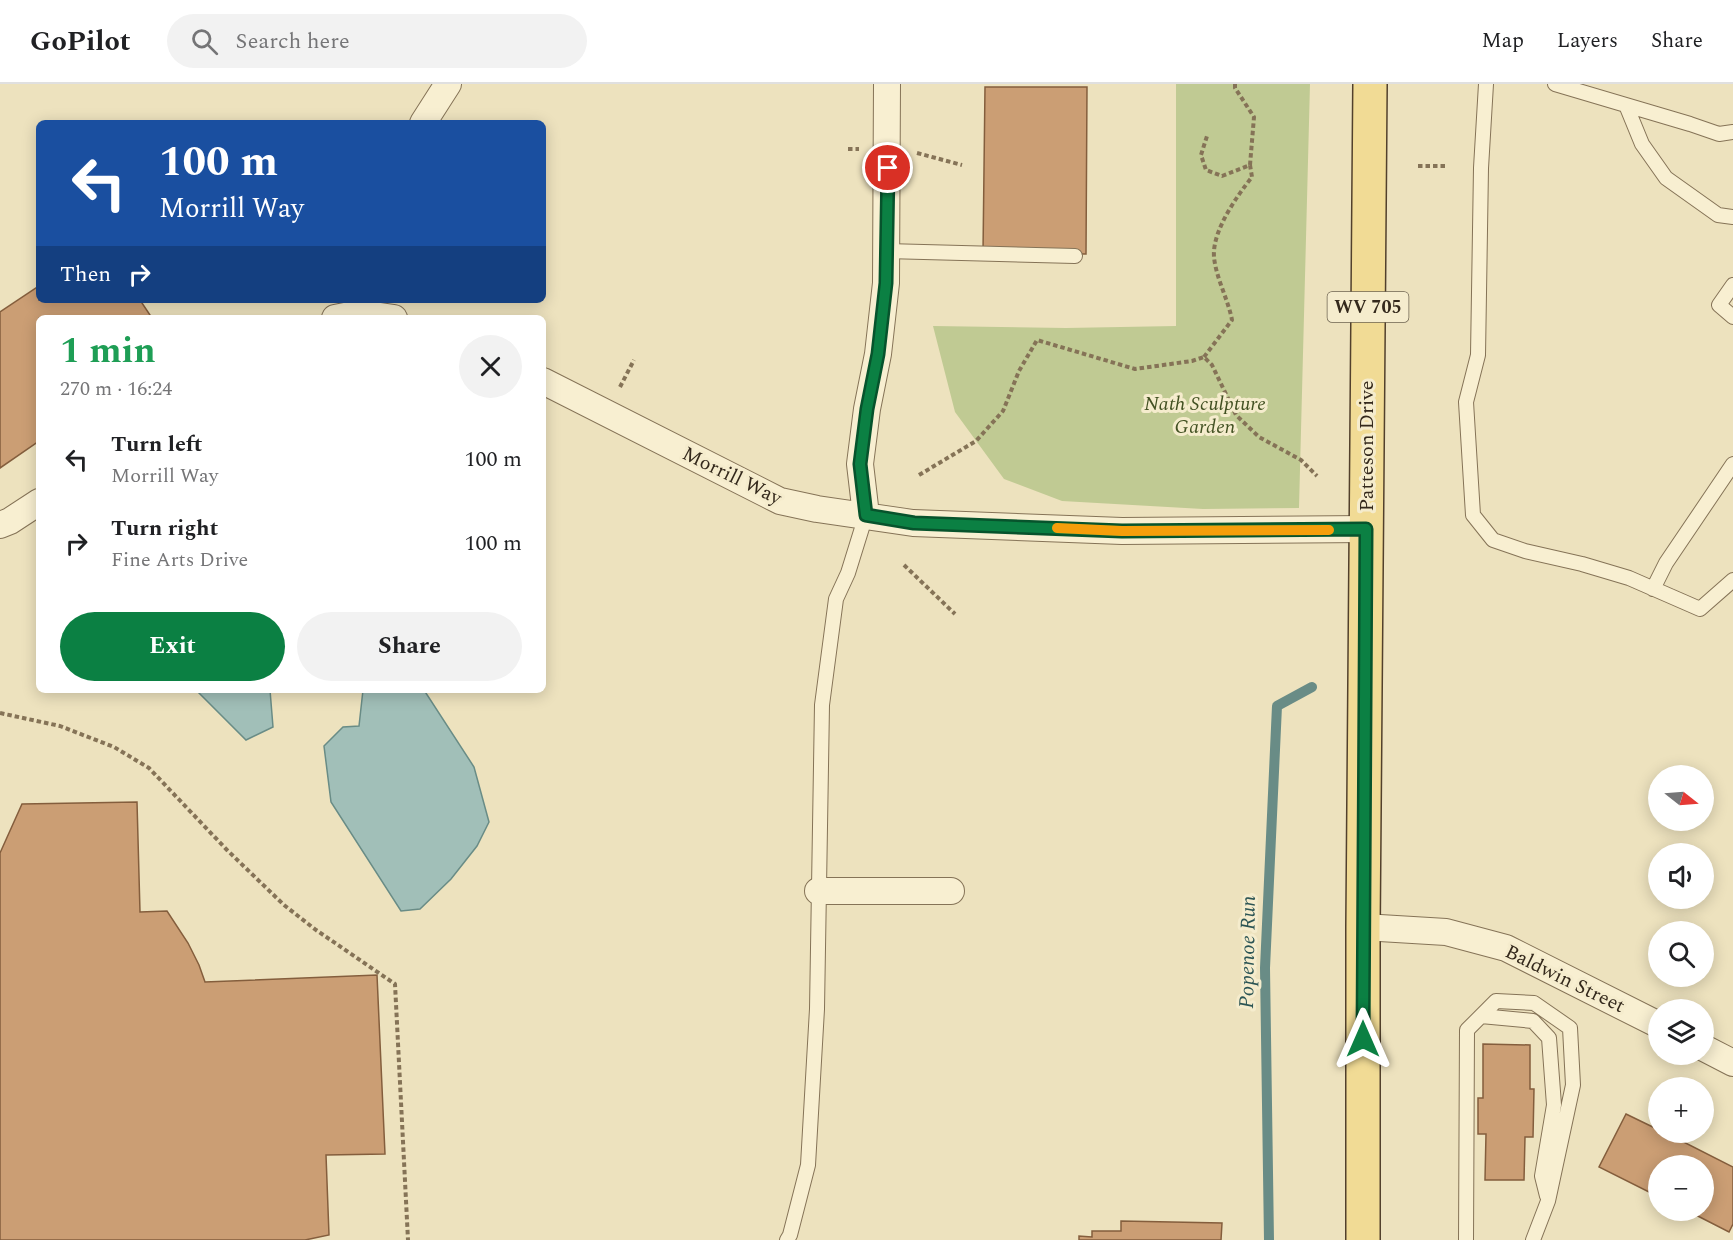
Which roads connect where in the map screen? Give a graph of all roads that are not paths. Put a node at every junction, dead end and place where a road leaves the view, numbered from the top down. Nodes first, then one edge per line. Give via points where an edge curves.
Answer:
1 (448, 84) edge
2 (887, 84) edge
3 (1370, 84) edge
4 (1486, 84) edge
5 (1555, 84) edge
6 (1626, 105) junction
7 (425, 120) edge
8 (1733, 132) edge
9 (1733, 217) edge
10 (886, 251) junction
11 (1075, 256) dead end
12 (1733, 285) edge
13 (352, 310) edge
14 (378, 315) edge
15 (1733, 317) edge
16 (546, 383) edge
17 (1733, 464) edge
18 (36, 504) edge
19 (866, 515) junction
20 (0, 525) edge
21 (1366, 529) junction
22 (1733, 580) edge
23 (1653, 589) junction
24 (818, 891) junction
25 (951, 891) dead end
26 (1363, 927) junction
27 (1481, 1016) junction
28 (1648, 1019) edge
29 (1714, 1053) edge
30 (1733, 1063) edge
31 (1548, 1201) junction
32 (787, 1240) edge
33 (1363, 1240) edge
34 (1466, 1240) edge
35 (1533, 1240) edge

1 - 7 street
2 - 10 street
3 - 21 main road, Patteson Drive / WV 705
4 - 23 lane via 1478,355 1466,402 1473,515 1493,540 1620,575
5 - 6 lane
6 - 8 lane via 1719,134
6 - 9 lane via 1642,144 1666,178 1718,215
10 - 11 lane
10 - 19 street via 878,354 860,464
12 - 15 lane via 1719,305
13 - 14 street
16 - 19 street, Morrill Way via 780,501
17 - 23 lane via 1666,563
18 - 20 street
19 - 21 street, Morrill Way via 914,523 1122,531
19 - 24 lane via 836,599 822,705
21 - 26 main road, Patteson Drive / WV 705
22 - 23 lane via 1700,609
24 - 25 street
24 - 32 lane via 817,1009 808,1165
26 - 28 street, Baldwin Street via 1446,932 1506,948
26 - 33 main road, Patteson Drive / WV 705
27 - 31 lane via 1533,1021 1549,1038 1554,1105 1542,1176
27 - 31 lane via 1496,1001 1534,1003 1570,1028 1573,1085
27 - 34 lane via 1467,1030
29 - 30 street
31 - 35 lane

